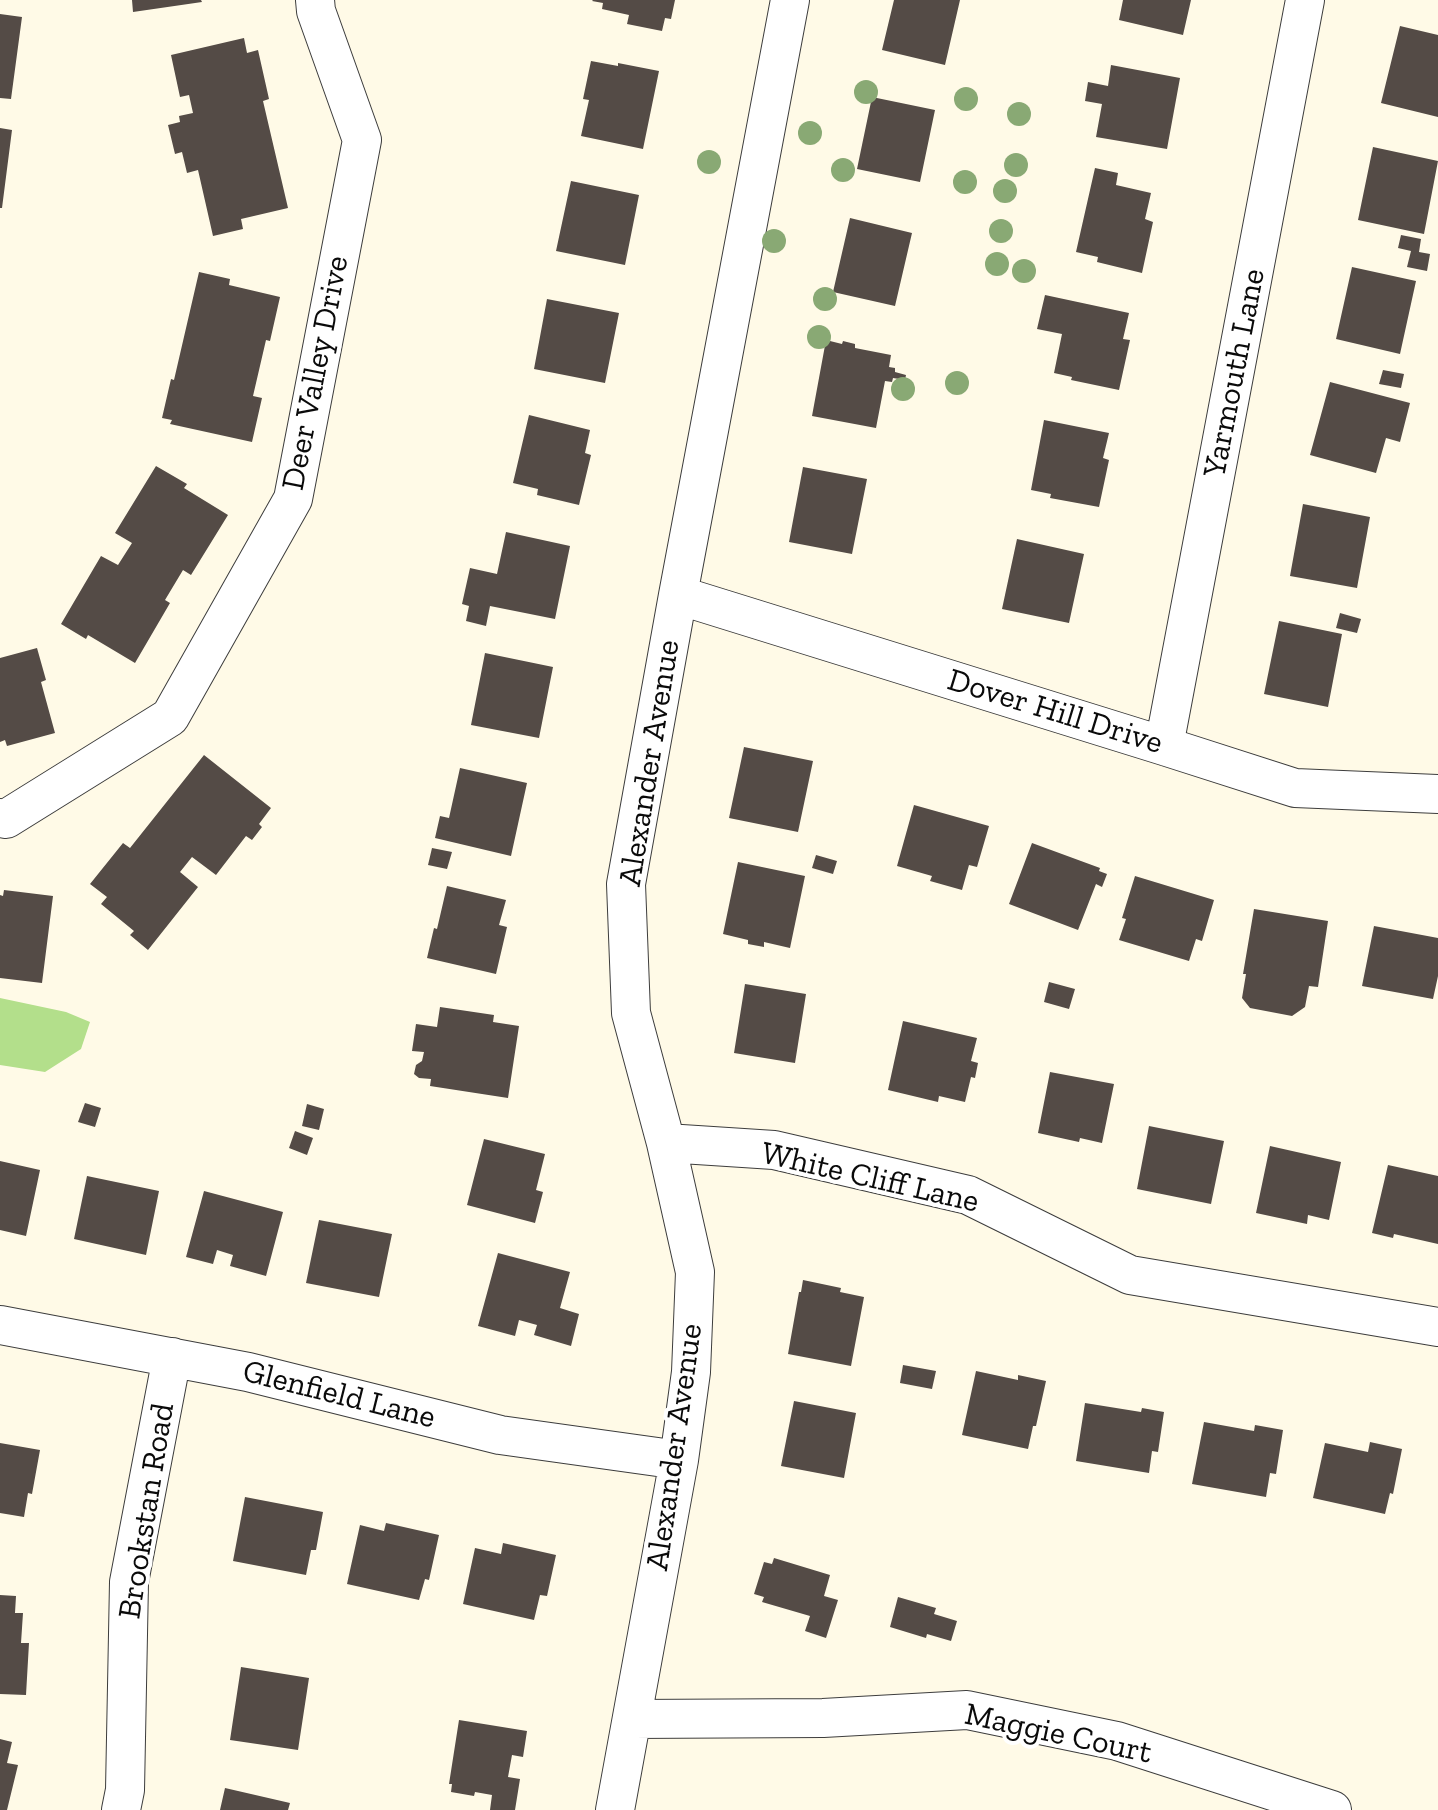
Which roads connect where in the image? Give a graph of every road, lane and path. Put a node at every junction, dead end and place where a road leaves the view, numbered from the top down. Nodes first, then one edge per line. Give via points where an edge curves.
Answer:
1 (315, 0) edge
2 (790, 0) edge
3 (1305, 0) edge
4 (678, 595) junction
5 (1164, 746) junction
6 (1438, 794) edge
7 (0, 818) edge
8 (666, 1143) junction
9 (0, 1325) edge
10 (1438, 1327) edge
11 (172, 1357) junction
12 (679, 1460) junction
13 (632, 1719) junction
14 (121, 1810) edge
15 (615, 1810) edge
16 (1332, 1810) edge

1 - 7 street, Deer Valley Drive via 362,140 293,499 170,717
2 - 4 street, Alexander Avenue
3 - 5 street, Yarmouth Lane
4 - 5 street, Dover Hill Drive
4 - 8 street, Alexander Avenue via 626,884 631,1013
5 - 6 street, Dover Hill Drive via 1295,788
8 - 10 street, White Cliff Lane via 774,1150 968,1195 1130,1275
8 - 12 street, Alexander Avenue via 695,1272 691,1372
9 - 11 street, Glenfield Lane
11 - 12 street, Glenfield Lane via 500,1435
11 - 14 street, Brookstan Road via 129,1582
12 - 13 street, Alexander Avenue
13 - 15 street, Alexander Avenue
13 - 16 street, Maggie Court via 823,1718 967,1710 1117,1741

